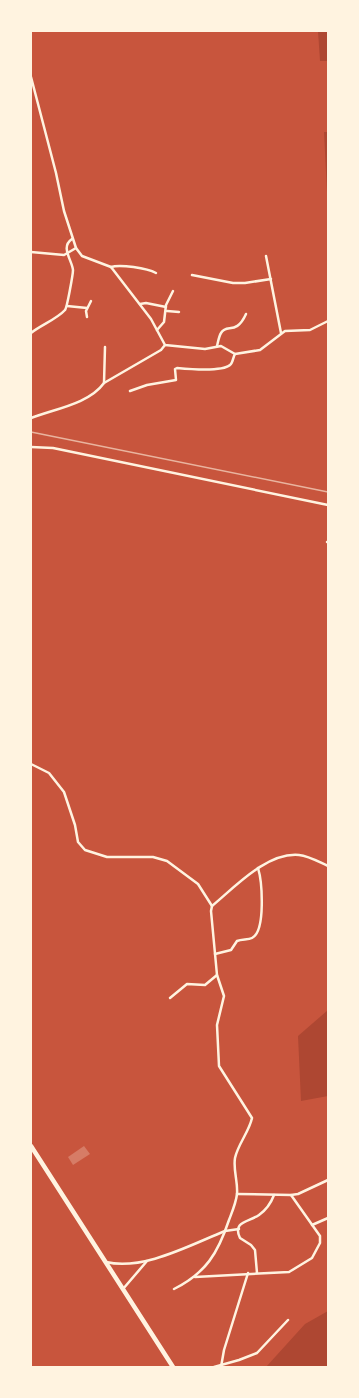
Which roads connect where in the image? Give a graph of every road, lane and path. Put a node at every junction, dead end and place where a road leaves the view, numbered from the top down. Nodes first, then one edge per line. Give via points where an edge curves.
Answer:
1 (31, 77) edge
2 (72, 239) junction
3 (76, 248) junction
4 (31, 252) edge
5 (68, 253) junction
6 (266, 256) dead end
7 (111, 267) junction
8 (156, 273) dead end
9 (192, 275) dead end
10 (271, 279) junction
11 (173, 291) dead end
12 (91, 300) dead end
13 (140, 304) junction
14 (67, 306) junction
15 (87, 308) junction
16 (166, 309) junction
17 (179, 312) dead end
18 (246, 314) dead end
19 (87, 317) dead end
20 (328, 321) edge
21 (158, 330) junction
22 (31, 333) edge
23 (281, 333) junction
24 (165, 345) junction
25 (217, 346) junction
26 (105, 347) dead end
27 (235, 354) junction
28 (104, 382) junction
29 (130, 391) dead end
30 (31, 418) edge
31 (31, 447) edge
32 (328, 505) edge
33 (31, 764) edge
34 (328, 866) edge
35 (258, 868) junction
36 (212, 906) junction
37 (215, 954) junction
38 (217, 975) junction
39 (170, 998) dead end
40 (31, 1146) edge
41 (328, 1180) edge
42 (237, 1194) junction
43 (274, 1195) junction
44 (290, 1195) junction
45 (328, 1218) edge
46 (312, 1225) junction
47 (239, 1229) junction
48 (225, 1232) junction
49 (148, 1261) junction
50 (105, 1262) junction
51 (248, 1273) junction
52 (257, 1273) junction
53 (195, 1277) junction
54 (122, 1289) junction
55 (174, 1289) dead end
56 (288, 1320) dead end
57 (221, 1366) edge
58 (173, 1367) edge
59 (214, 1367) edge

1 - 2 street
2 - 3 street
2 - 5 street via 67,244
3 - 5 street
3 - 7 street via 82,256
4 - 5 street via 54,255
5 - 14 street via 73,270
6 - 10 street
7 - 8 street via 121,265
7 - 13 street
9 - 10 street via 233,283
10 - 23 street
11 - 16 street
12 - 15 street
13 - 16 street via 146,303
13 - 21 street
14 - 15 street
14 - 22 street via 60,314
15 - 19 street
16 - 17 street
16 - 21 street via 163,324
18 - 25 street via 236,328 222,331
20 - 23 street via 310,330
21 - 24 street
23 - 27 street via 260,350
24 - 25 street via 204,349
24 - 28 street via 161,350
25 - 27 street via 225,347
26 - 28 street
27 - 29 street via 232,364 222,369 177,368 176,380
28 - 30 street via 99,390 72,404
31 - 32 street via 53,448
33 - 36 street via 49,773 64,792 78,842 85,850 107,857 167,860 198,884
34 - 35 street via 305,856 295,855 264,863
35 - 36 street
35 - 37 street via 263,908 256,935 237,941 231,950
36 - 37 street
37 - 38 street
38 - 39 street via 205,985 187,984
38 - 42 street via 224,996 217,1025 219,1066 252,1118 235,1160
40 - 50 highway
41 - 44 street via 298,1194
42 - 43 street
42 - 48 street
43 - 44 street
43 - 47 street via 265,1210 243,1222
44 - 46 street
45 - 46 street
46 - 52 street via 320,1240 310,1260 286,1273
47 - 48 street
47 - 52 street via 240,1238 255,1250
48 - 49 street
48 - 53 street via 213,1257
49 - 50 street via 127,1265
49 - 54 street
50 - 54 highway
51 - 52 street
51 - 53 street
51 - 57 street
53 - 55 street
54 - 58 highway
56 - 57 street via 256,1353
57 - 59 street

